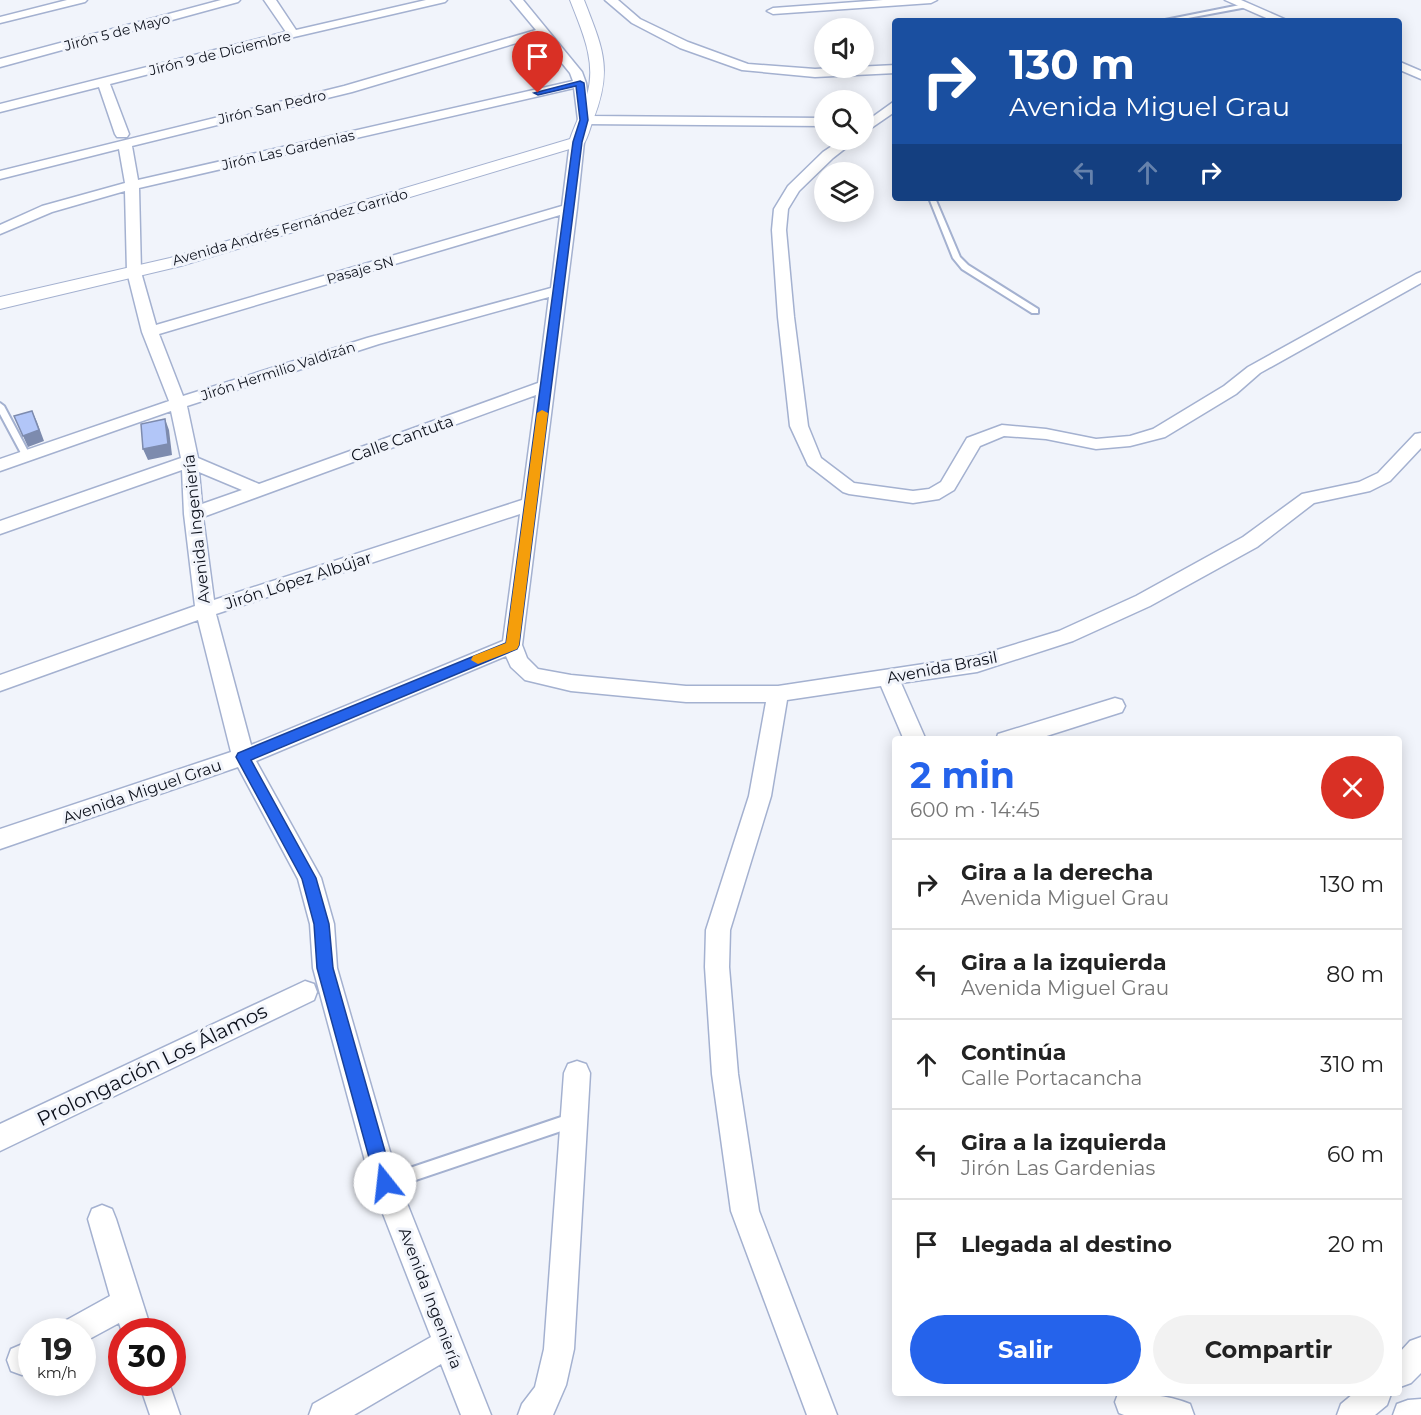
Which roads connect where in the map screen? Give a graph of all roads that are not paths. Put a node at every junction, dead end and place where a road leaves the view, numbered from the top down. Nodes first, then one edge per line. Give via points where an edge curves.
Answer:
1 (81, 0) edge
2 (234, 0) edge
3 (270, 0) edge
4 (441, 0) edge
5 (518, 0) edge
6 (577, 0) edge
7 (611, 0) edge
8 (931, 0) edge
9 (1231, 0) edge
10 (1245, 6) junction
11 (773, 11) dead end
12 (1180, 18) edge
13 (1275, 18) edge
14 (0, 21) edge
15 (542, 32) junction
16 (293, 34) junction
17 (0, 63) edge
18 (1402, 67) edge
19 (892, 69) edge
20 (1421, 75) edge
21 (103, 82) junction
22 (580, 83) junction
23 (892, 107) edge
24 (0, 108) edge
25 (874, 119) edge
26 (584, 120) junction
27 (814, 122) edge
28 (123, 138) junction
29 (577, 142) junction
30 (835, 150) edge
31 (0, 175) edge
32 (132, 185) junction
33 (933, 201) edge
34 (570, 208) junction
35 (0, 230) edge
36 (134, 272) junction
37 (1421, 277) edge
38 (559, 290) junction
39 (0, 303) edge
40 (1035, 311) dead end
41 (150, 332) junction
42 (546, 386) junction
43 (178, 403) junction
44 (0, 406) edge
45 (1421, 438) edge
46 (26, 455) junction
47 (190, 461) junction
48 (0, 465) edge
49 (258, 490) junction
50 (530, 504) junction
51 (193, 514) junction
52 (0, 528) edge
53 (205, 610) junction
54 (512, 645) junction
55 (888, 678) junction
56 (0, 683) edge
57 (778, 694) junction
58 (1115, 706) dead end
59 (913, 736) edge
60 (1019, 736) edge
61 (243, 757) junction
62 (0, 839) edge
63 (305, 992) dead end
64 (577, 1072) dead end
65 (574, 1119) junction
66 (0, 1138) edge
67 (385, 1183) junction
68 (102, 1219) dead end
69 (127, 1303) junction
70 (132, 1318) edge
71 (96, 1320) edge
72 (449, 1343) junction
73 (1421, 1352) edge
74 (1402, 1370) edge
75 (158, 1396) edge
76 (1374, 1396) edge
77 (1130, 1402) dead end
78 (1421, 1414) edge
79 (165, 1415) edge
80 (324, 1415) edge
81 (476, 1415) edge
82 (533, 1415) edge
83 (822, 1415) edge
84 (1179, 1415) edge
85 (1352, 1415) edge
86 (1408, 1415) edge

1 - 14 street
2 - 17 street, Jirón 5 de Mayo
3 - 16 street
4 - 16 street, Jirón 9 de Diciembre
5 - 15 street
6 - 26 street via 597,54 595,94
7 - 19 street via 636,21 684,45 746,67 815,73
8 - 11 street
9 - 10 street
10 - 12 lane
10 - 13 street
15 - 22 street via 576,72
15 - 28 street, Jirón San Pedro via 348,89
16 - 21 street, Jirón 9 de Diciembre
18 - 20 street
21 - 24 street, Jirón 9 de Diciembre
21 - 28 street, Avenida Ingeniería
22 - 26 street
22 - 32 street, Jirón Las Gardenias
23 - 25 street
26 - 27 street
26 - 29 street
28 - 31 street, Jirón San Pedro
28 - 32 street, Avenida Ingeniería
29 - 34 street
29 - 36 street, Avenida Andrés Fernández Garrido
30 - 37 street via 793,189 781,209 779,230 799,426 814,461 849,488 913,497 933,495 948,486 973,442 1002,430 1096,444 1131,441 1159,433 1230,390 1254,370
32 - 35 street, Jirón Las Gardenias via 47,209
32 - 36 street, Avenida Ingeniería
33 - 40 lane via 964,267
34 - 38 street
34 - 41 street, Pasaje SN
36 - 39 street, Avenida Andrés Fernández Garrido
36 - 41 street, Avenida Ingeniería
38 - 42 street
38 - 43 street, Jirón Hermilio Valdizán via 373,341
41 - 43 street, Avenida Ingeniería
42 - 49 street, Calle Cantuta
42 - 50 street
43 - 46 street, Jirón Hermilio Valdizán
43 - 47 street, Avenida Ingeniería
44 - 46 lane
45 - 55 street, Avenida Brasil via 1384,477 1364,487 1308,498 1250,542 1143,601 1066,636 976,664
46 - 48 street, Jirón Hermilio Valdizán
47 - 49 street
47 - 51 street, Avenida Ingeniería
47 - 52 street
49 - 51 street, Calle Cantuta
50 - 53 street, Jirón López Albújar
50 - 54 street
51 - 53 street, Avenida Ingeniería
53 - 56 street, Jirón López Albújar
53 - 61 street, Avenida Ingeniería
54 - 57 street, Avenida Brasil via 518,662 532,675 571,683 686,694
54 - 61 street, Avenida Miguel Grau
55 - 57 street, Avenida Brasil
55 - 59 street
57 - 83 street via 760,796 718,930 717,967 725,1074 745,1211
58 - 60 street
61 - 62 street, Avenida Miguel Grau
61 - 67 street, Avenida Ingeniería via 309,878 322,924 325,968
63 - 66 street, Prolongación Los Álamos
64 - 65 street
65 - 67 lane
65 - 82 street via 559,1349 550,1388 542,1408
67 - 72 street, Avenida Ingeniería
68 - 69 street
69 - 70 street
69 - 71 street
72 - 80 street
72 - 81 street, Avenida Ingeniería
73 - 74 street
75 - 79 street
76 - 85 street
77 - 84 street
78 - 86 street

